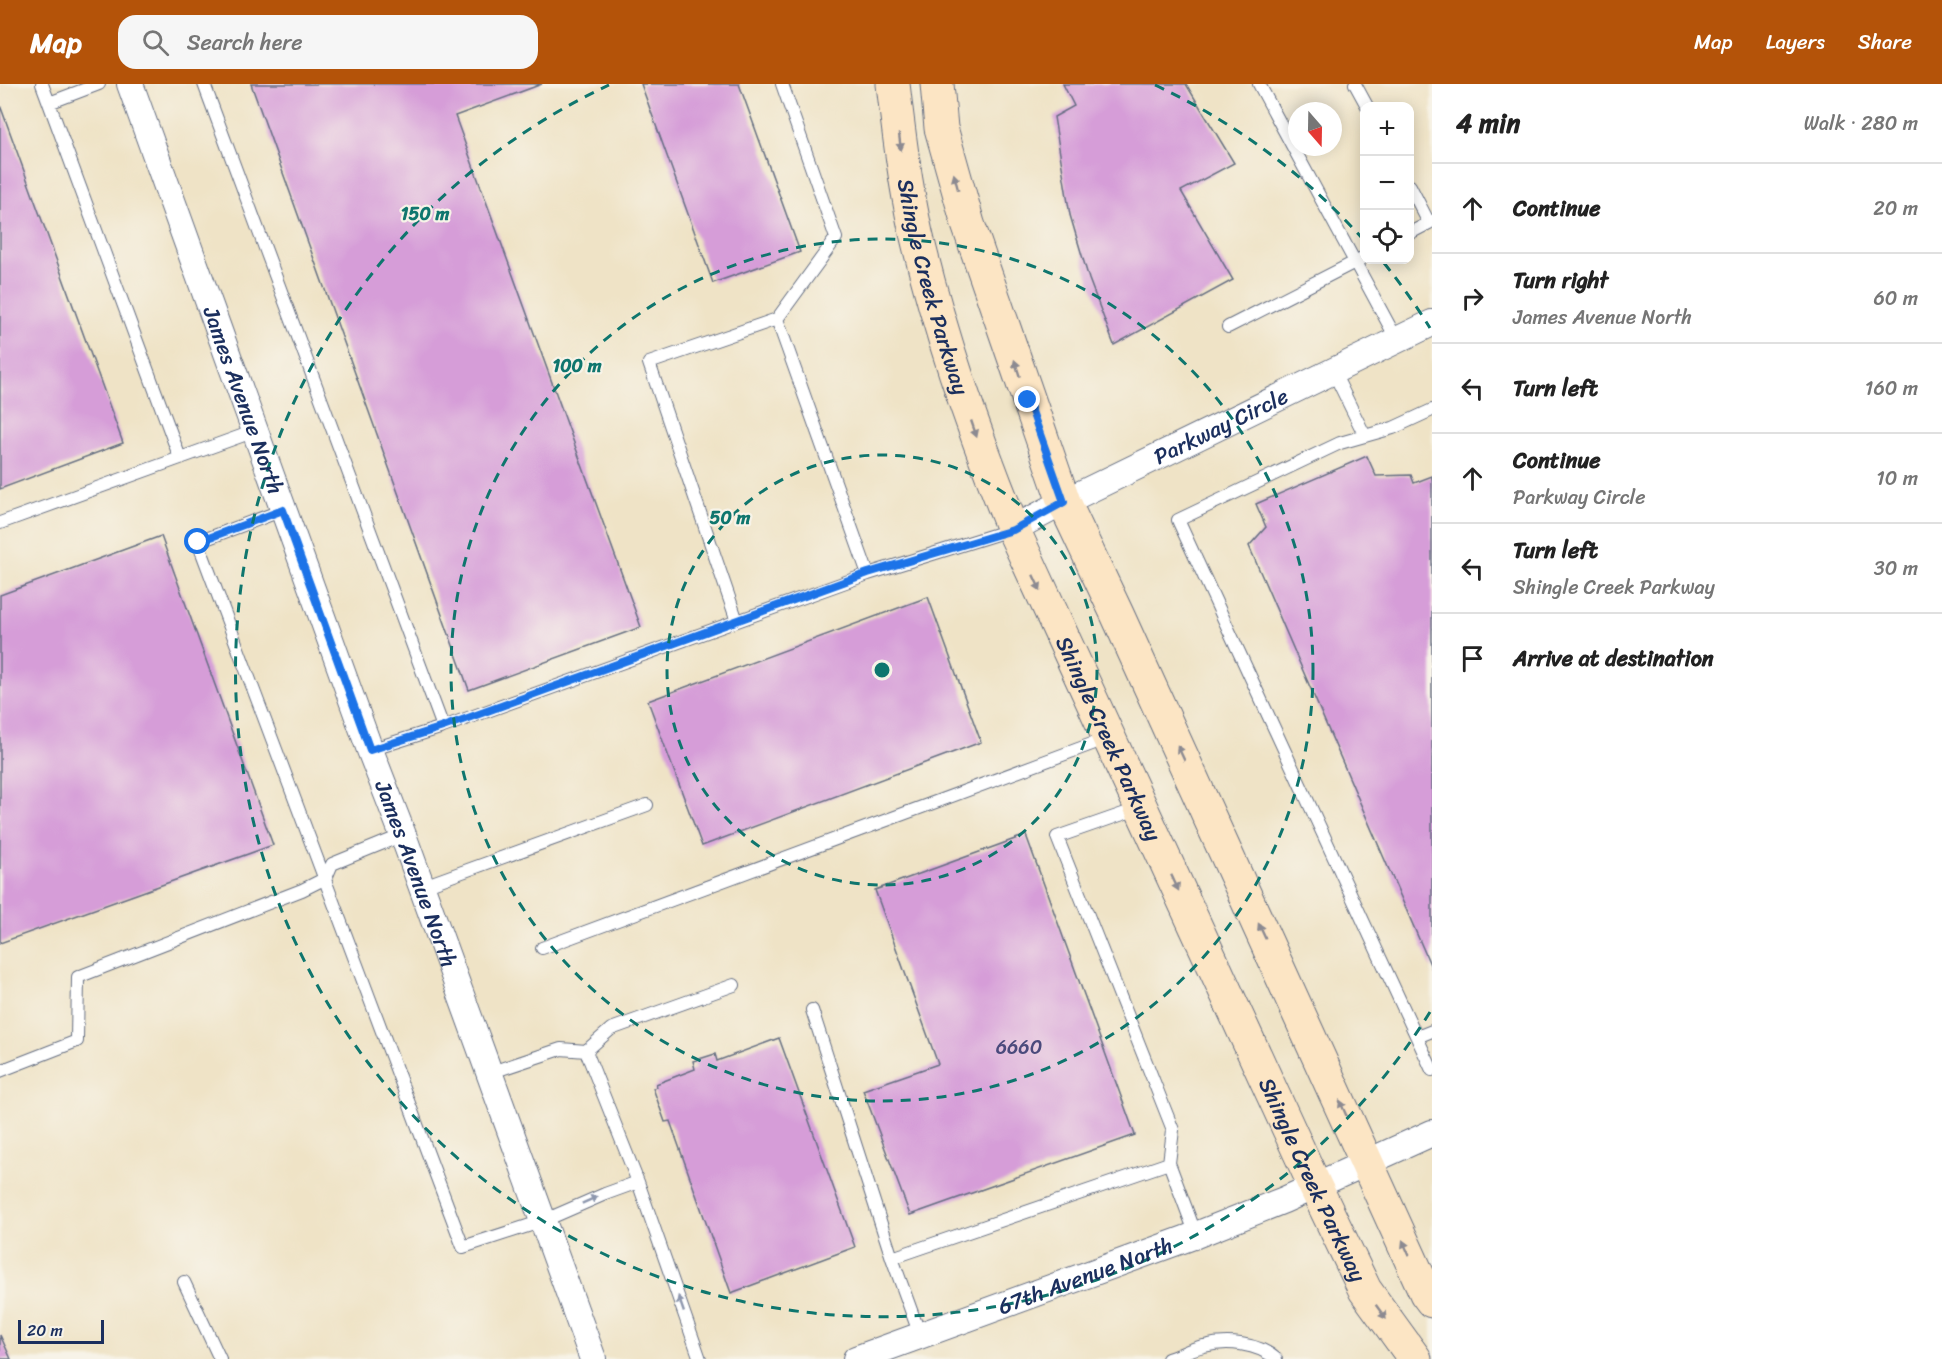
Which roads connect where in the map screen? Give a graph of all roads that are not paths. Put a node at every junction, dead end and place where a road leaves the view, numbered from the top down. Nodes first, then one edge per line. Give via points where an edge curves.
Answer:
1 (42, 84) edge
2 (99, 84) edge
3 (130, 84) edge
4 (204, 84) edge
5 (782, 84) edge
6 (893, 84) edge
7 (937, 84) edge
8 (1259, 84) edge
9 (1355, 84) edge
10 (1365, 102) edge
11 (49, 103) junction
12 (1414, 193) edge
13 (1430, 222) edge
14 (1414, 231) edge
15 (1360, 260) edge
16 (1362, 264) edge
17 (777, 319) junction
18 (1432, 323) edge
19 (1228, 327) dead end
20 (1397, 340) junction
21 (1333, 371) junction
22 (1432, 410) edge
23 (255, 431) junction
24 (1365, 436) junction
25 (180, 458) junction
26 (1064, 502) junction
27 (283, 510) junction
28 (0, 523) edge
29 (1013, 530) junction
30 (868, 573) junction
31 (736, 621) junction
32 (443, 727) junction
33 (1109, 737) junction
34 (370, 750) junction
35 (647, 805) dead end
36 (1140, 807) junction
37 (403, 835) junction
38 (326, 878) junction
39 (422, 887) junction
40 (543, 948) dead end
41 (734, 985) dead end
42 (812, 1010) dead end
43 (1432, 1031) edge
44 (1417, 1037) junction
45 (586, 1051) junction
46 (1432, 1070) edge
47 (0, 1071) edge
48 (489, 1073) junction
49 (1432, 1133) edge
50 (1367, 1161) junction
51 (1169, 1163) junction
52 (638, 1182) junction
53 (1314, 1186) junction
54 (543, 1221) junction
55 (1196, 1235) junction
56 (892, 1258) junction
57 (184, 1282) dead end
58 (1432, 1301) edge
59 (920, 1335) junction
60 (873, 1356) edge
61 (220, 1359) edge
62 (593, 1359) edge
63 (700, 1359) edge
64 (1168, 1359) edge
65 (1276, 1359) edge
66 (1415, 1359) edge

1 - 11 lane
2 - 11 lane
3 - 23 street, James Avenue North
4 - 32 lane
5 - 17 lane via 836,238
6 -> 29 street, Shingle Creek Parkway via 916,232 979,444
26 -> 7 street via 968,224 941,128
8 - 15 lane
9 - 10 lane
11 - 25 lane
12 - 13 lane
13 - 14 lane
15 - 19 lane
16 - 20 lane
17 - 30 lane
17 - 31 lane via 649,363
18 - 20 street, Parkway Circle
20 - 21 street, Parkway Circle
21 - 24 lane
21 - 26 street, Parkway Circle
22 - 24 lane
23 - 25 lane
23 - 27 street, James Avenue North
24 - 44 lane via 1178,520
25 - 28 lane
26 - 29 street, Parkway Circle
50 -> 26 street
27 - 34 street, James Avenue North
27 - 38 lane via 198,542
29 - 30 lane
29 -> 33 street, Shingle Creek Parkway
30 - 31 lane
31 - 32 lane
32 - 34 lane
33 - 36 street, Shingle Creek Parkway
33 - 40 lane
34 - 37 street, James Avenue North
35 - 39 lane
36 - 51 lane via 1057,837 1173,1130
36 -> 53 street, Shingle Creek Parkway
37 - 38 lane via 332,864
37 - 39 street, James Avenue North
38 - 47 lane via 78,977 77,1041
38 - 54 lane via 463,1247
39 - 48 street, James Avenue North
41 - 45 lane via 611,1029
42 - 56 lane
43 - 44 lane
44 - 46 lane
45 - 48 lane via 561,1049
45 - 52 lane
48 - 54 street, James Avenue North
49 - 50 street
50 - 53 street
58 -> 50 street
51 - 55 lane
51 - 56 lane
54 -> 52 lane
63 -> 52 lane
53 - 55 street, 67th Avenue North
53 -> 66 street, Shingle Creek Parkway via 1365,1290
54 - 62 street, James Avenue North
55 - 59 street, 67th Avenue North
56 - 59 lane
57 - 61 lane
59 - 60 street, 67th Avenue North
64 - 65 lane via 1224,1343 1246,1345

